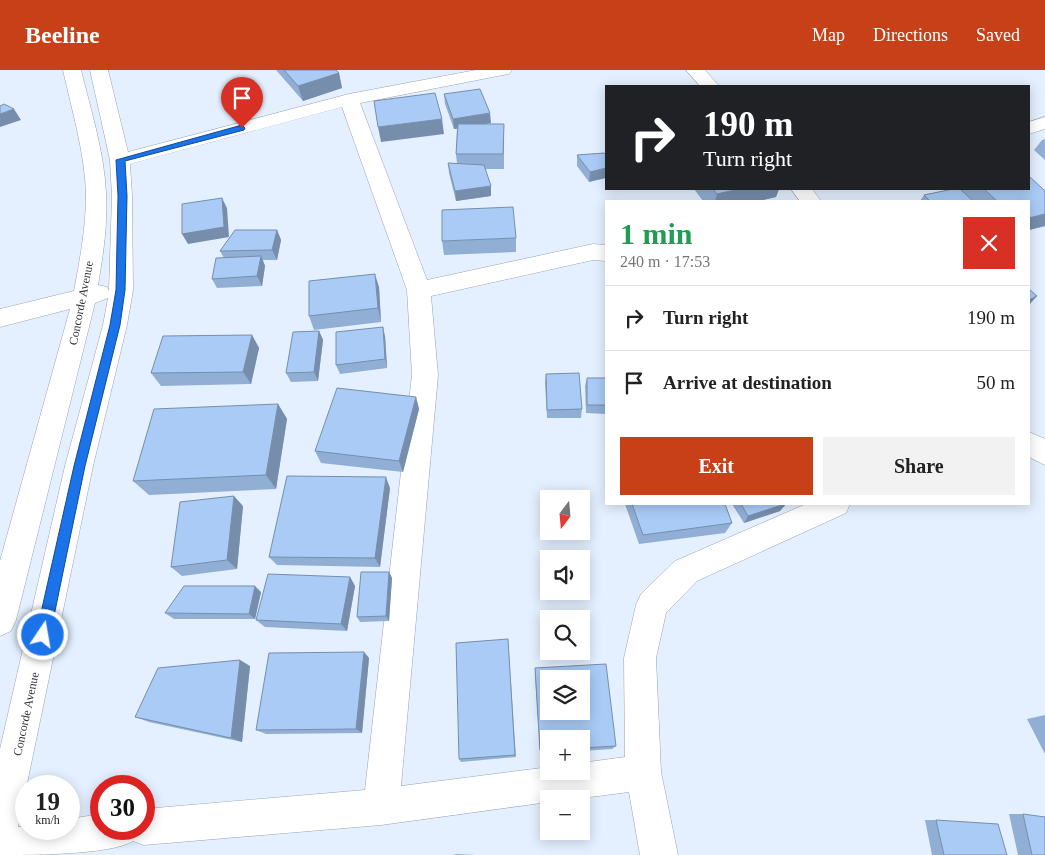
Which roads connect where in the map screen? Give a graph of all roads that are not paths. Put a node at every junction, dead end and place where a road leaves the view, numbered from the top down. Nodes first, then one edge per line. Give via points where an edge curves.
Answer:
1 (72, 70) edge
2 (99, 70) edge
3 (503, 70) edge
4 (695, 70) edge
5 (709, 85) edge
6 (348, 100) junction
7 (1045, 123) edge
8 (1030, 128) edge
9 (120, 160) junction
10 (802, 190) edge
11 (810, 200) edge
12 (605, 253) edge
13 (121, 290) junction
14 (419, 290) junction
15 (84, 295) junction
16 (0, 318) edge
17 (1030, 444) edge
18 (1045, 453) edge
19 (831, 505) edge
20 (800, 511) edge
21 (0, 620) edge
22 (7, 767) edge
23 (643, 772) junction
24 (381, 807) junction
25 (155, 826) edge
26 (0, 828) edge
27 (90, 834) edge
28 (0, 849) edge
29 (659, 855) edge

1 - 15 street, Concorde Avenue via 91,156 96,211
2 - 9 street, Concorde Avenue
3 - 6 street
4 - 5 street
6 - 9 street
6 - 14 street
7 - 8 street
9 - 13 street, Concorde Avenue
10 - 11 street
12 - 14 street via 594,252
13 - 15 street
13 - 22 street, Concorde Avenue
14 - 24 street via 425,375
15 - 16 street
15 - 21 street, Concorde Avenue
17 - 18 street
19 - 20 street
20 - 23 street via 686,571 652,605 640,658
22 - 26 street, Concorde Avenue
23 - 24 street
23 - 29 street
24 - 25 street
27 - 28 street

